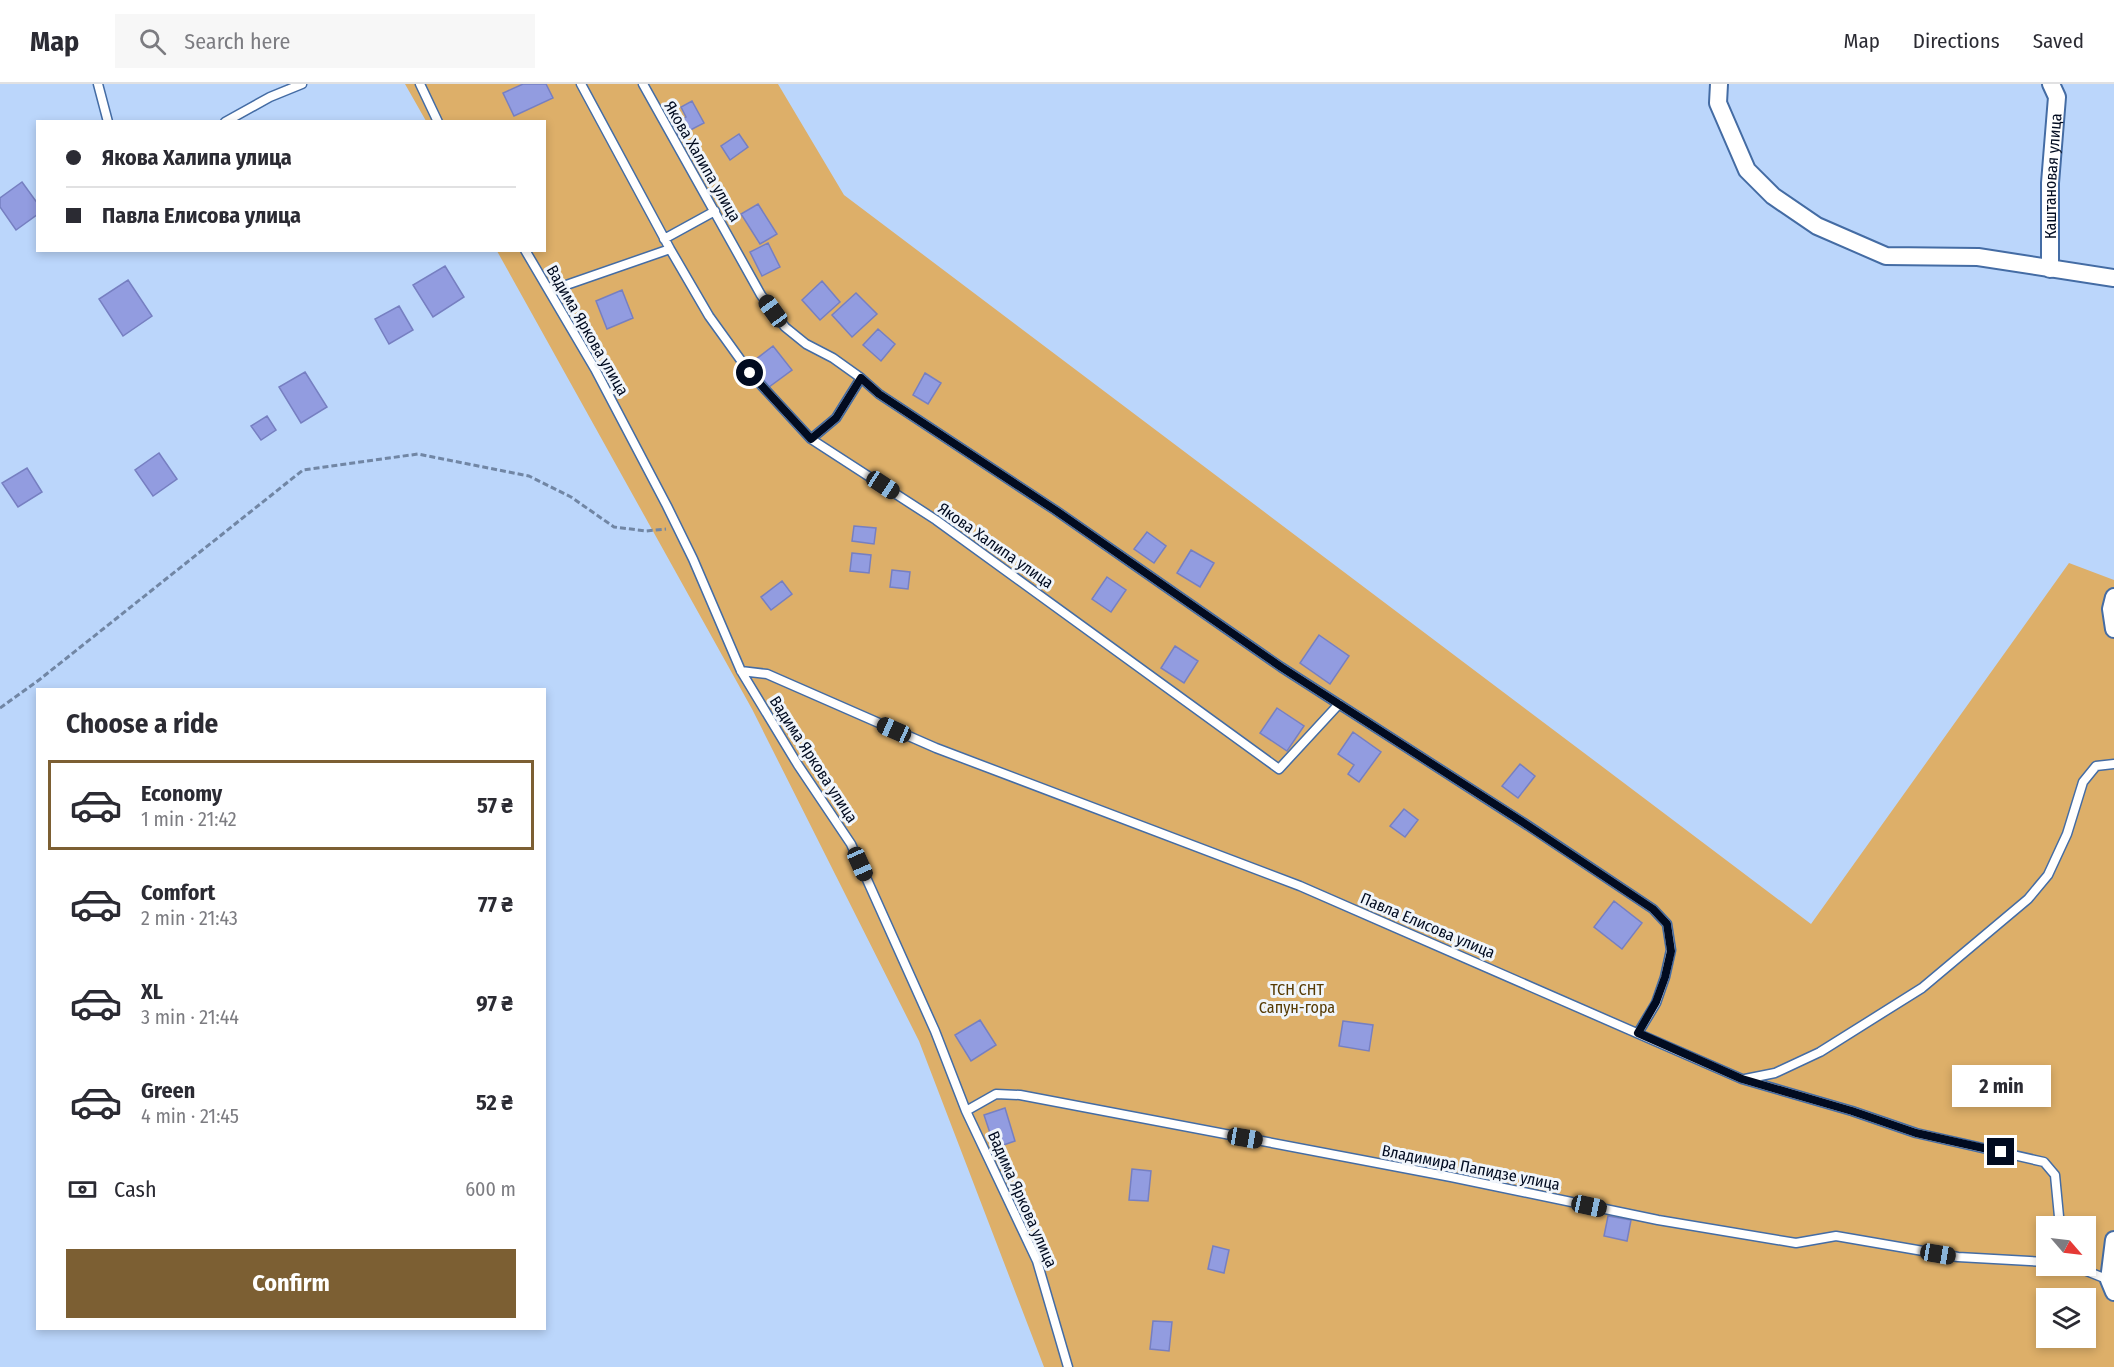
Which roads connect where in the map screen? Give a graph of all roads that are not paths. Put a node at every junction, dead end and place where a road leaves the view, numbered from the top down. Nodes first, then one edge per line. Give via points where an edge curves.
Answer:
1 (98, 84) edge
2 (302, 84) edge
3 (420, 84) edge
4 (581, 84) edge
5 (642, 84) edge
6 (1719, 84) edge
7 (2051, 84) edge
8 (107, 120) edge
9 (229, 120) edge
10 (437, 120) edge
11 (715, 211) junction
12 (664, 239) junction
13 (670, 249) junction
14 (526, 252) edge
15 (2050, 269) junction
16 (2114, 278) edge
17 (549, 291) junction
18 (861, 378) junction
19 (811, 439) junction
20 (2114, 597) edge
21 (2114, 629) edge
22 (741, 671) junction
23 (1339, 704) junction
24 (2114, 764) edge
25 (1638, 1033) junction
26 (1742, 1079) junction
27 (966, 1112) junction
28 (2059, 1216) edge
29 (2114, 1240) edge
30 (2036, 1261) edge
31 (2092, 1276) edge
32 (2111, 1286) edge
33 (1068, 1367) edge

1 - 8 lane
2 - 9 lane
3 - 10 lane
4 - 12 lane, Якова Халипа улица
5 - 11 lane, Якова Халипа улица
6 - 15 street via 1718,103 1747,170 1773,196 1817,226 1886,256 1978,257
7 - 15 street, Каштановая улица via 2057,97 2050,183
11 - 12 lane
11 - 18 lane, Якова Халипа улица via 761,295 785,327 806,345
12 - 13 lane, Якова Халипа улица
13 - 17 lane
13 - 19 lane, Якова Халипа улица via 709,316 750,373
14 - 17 lane, Вадима Яркова улица
15 - 16 street
17 - 22 lane, Вадима Яркова улица via 595,369 678,528
18 - 19 lane via 836,418
18 - 23 lane, Якова Халипа улица via 879,394
19 - 23 lane, Якова Халипа улица via 936,520 1279,769
20 - 21 street via 2110,609
22 - 25 lane, Павла Елисова улица via 767,674 936,748 1300,886
22 - 27 lane, Вадима Яркова улица via 851,844
23 - 25 lane, Якова Халипа улица via 1653,909 1667,924 1671,951 1665,977
24 - 26 lane via 2096,766 2083,782 2067,834 2048,874 2028,899 1922,988 1820,1052 1775,1073
25 - 26 lane, Павла Елисова улица
26 - 28 lane, Павла Елисова улица via 1916,1133 2044,1162 2055,1175
27 - 30 lane, Владимира Папидзе улица via 996,1094 1020,1095 1658,1220 1796,1243 1836,1236 1958,1257
27 - 33 lane, Вадима Яркова улица via 1037,1261
29 - 32 street
31 - 32 lane

